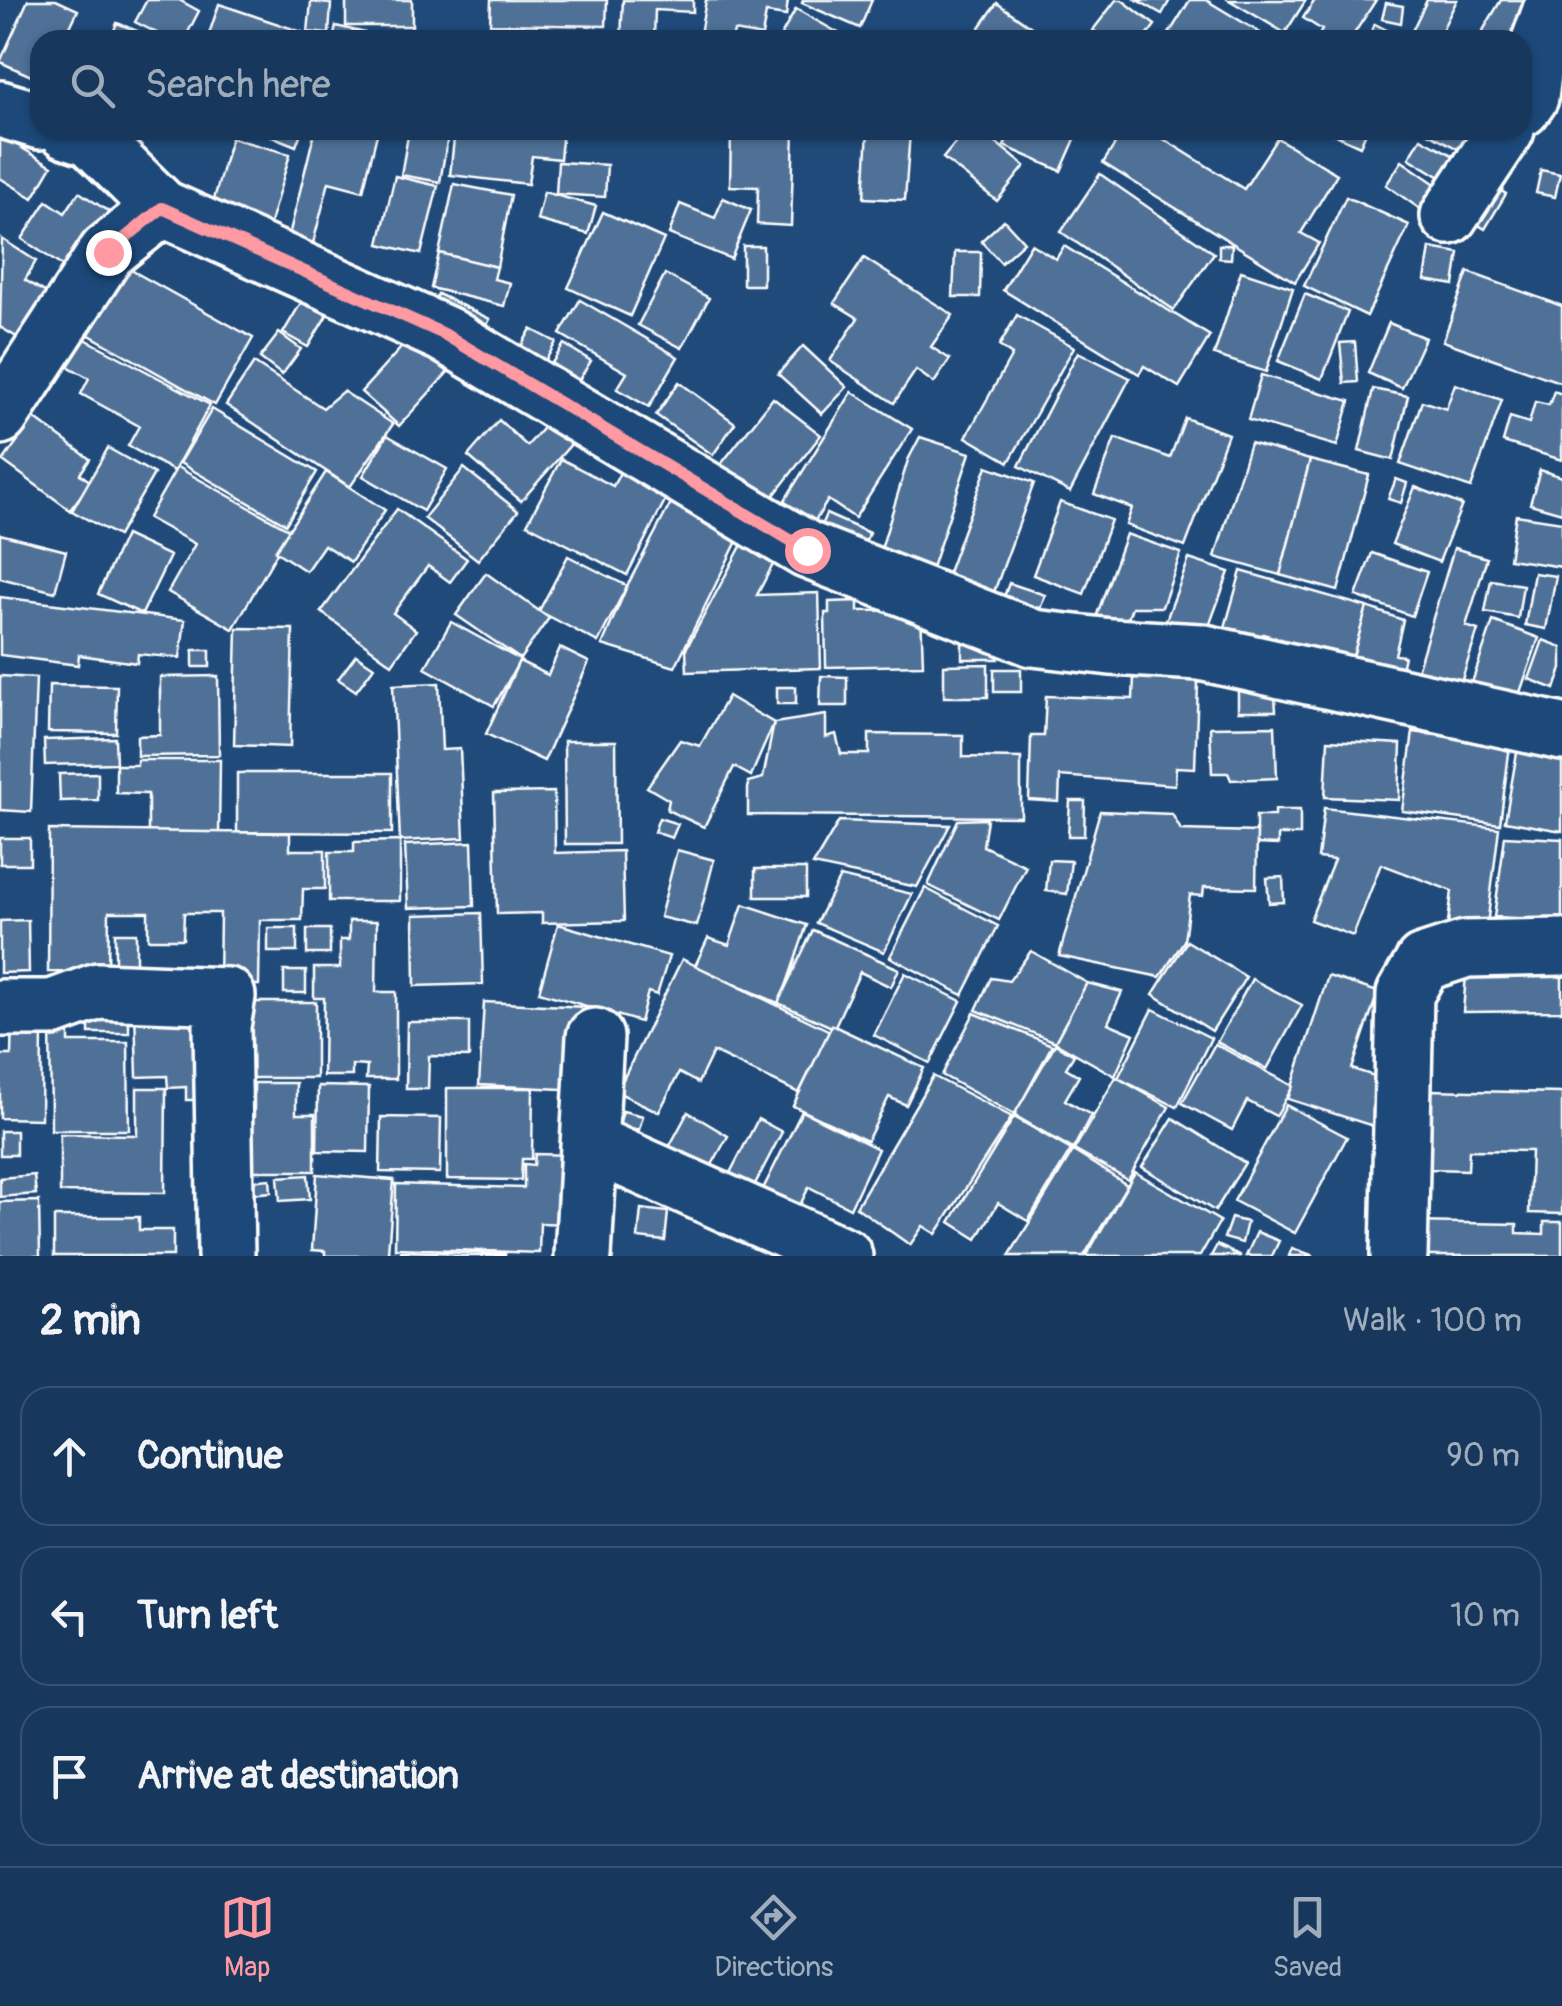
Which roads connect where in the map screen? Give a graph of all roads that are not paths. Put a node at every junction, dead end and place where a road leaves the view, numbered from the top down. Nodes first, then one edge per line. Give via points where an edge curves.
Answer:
1 (1555, 0) edge
2 (1532, 82) edge
3 (0, 109) edge
4 (30, 119) edge
5 (93, 140) edge
6 (1499, 140) edge
7 (162, 208) junction
8 (1449, 216) dead end
9 (0, 416) edge
10 (1562, 732) edge
11 (1562, 947) edge
12 (0, 1008) edge
13 (595, 1037) dead end
14 (590, 1143) junction
15 (226, 1256) edge
16 (583, 1256) edge
17 (844, 1256) edge
18 (1400, 1256) edge

1 - 2 street
3 - 4 street
5 - 7 street
6 - 8 street
7 - 9 street via 108,252
7 - 10 street via 444,334 807,550 999,626 1033,638 1200,652
11 - 18 street via 1466,949 1423,963 1405,994
12 - 15 street via 52,1008 98,991 227,996
13 - 14 street
14 - 16 street
14 - 17 street

